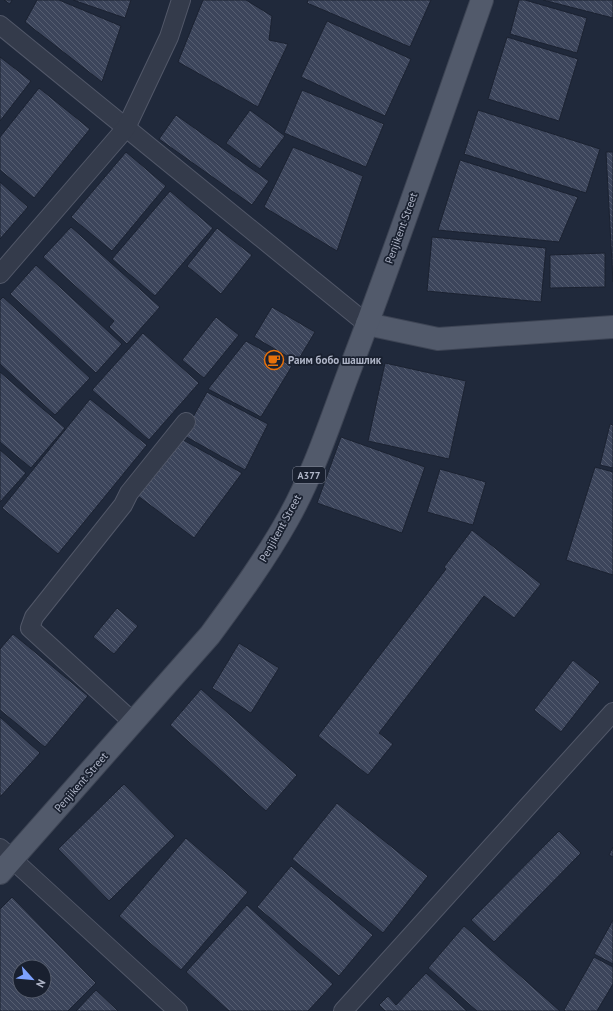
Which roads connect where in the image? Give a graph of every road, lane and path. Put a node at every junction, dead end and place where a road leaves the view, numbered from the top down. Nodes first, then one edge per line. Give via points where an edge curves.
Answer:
1 (181, 0) edge
2 (482, 0) edge
3 (0, 25) edge
4 (126, 128) junction
5 (0, 274) edge
6 (367, 324) junction
7 (613, 327) edge
8 (186, 422) dead end
9 (613, 712) edge
10 (133, 722) junction
11 (4, 860) edge
12 (178, 1011) edge
13 (343, 1011) edge

1 - 4 street via 168,37
2 - 6 main road, Penjikent Street / A377
3 - 4 street
4 - 5 street
4 - 6 street
6 - 7 main road via 438,338
6 - 10 main road, Penjikent Street / A377 via 308,477 288,518 250,579 214,629
8 - 10 street via 34,617 30,628
9 - 13 street
10 - 11 main road, Penjikent Street / A377
11 - 12 street

